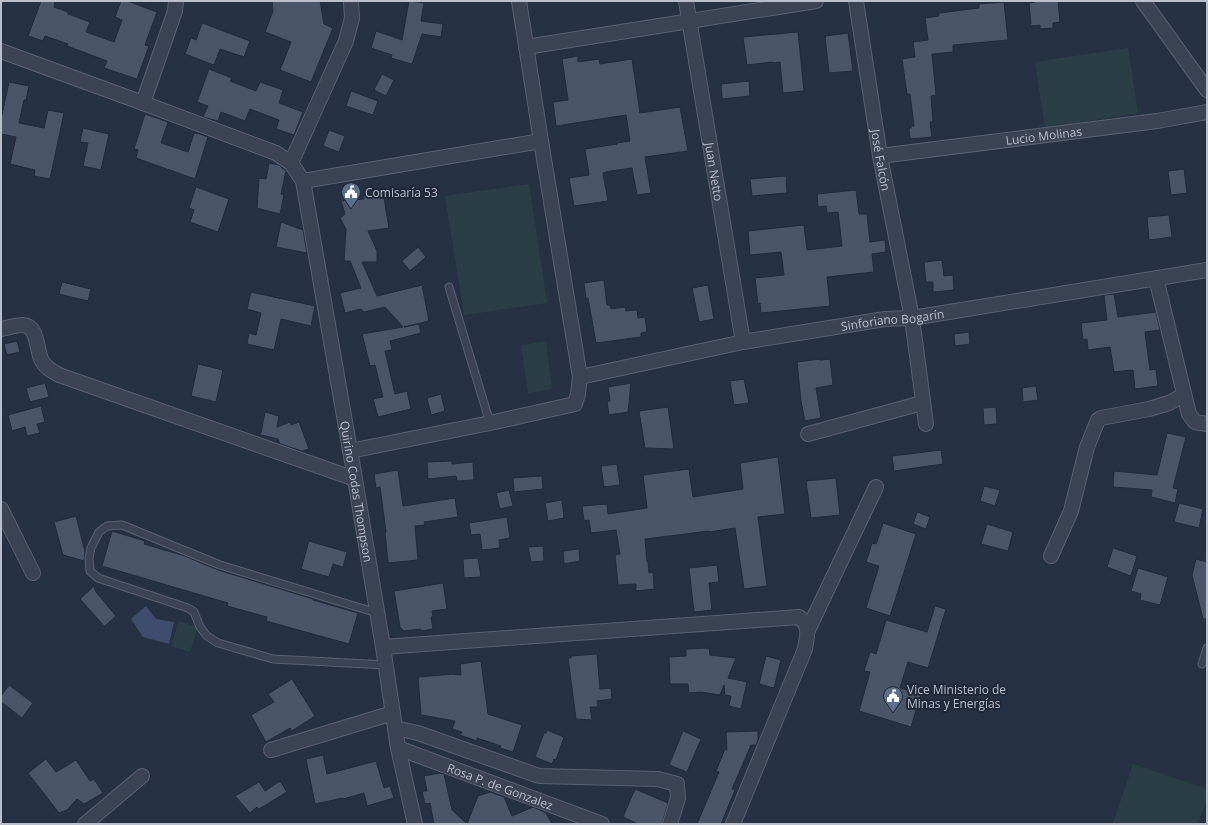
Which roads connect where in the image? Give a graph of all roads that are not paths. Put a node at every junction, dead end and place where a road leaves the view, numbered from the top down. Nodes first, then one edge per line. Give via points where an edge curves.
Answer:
1 (176, 1) edge
2 (351, 1) edge
3 (519, 1) edge
4 (686, 1) edge
5 (816, 1) edge
6 (856, 1) edge
7 (1143, 1) edge
8 (689, 21) junction
9 (526, 47) junction
10 (1, 51) edge
11 (1207, 90) edge
12 (143, 103) junction
13 (1207, 112) edge
14 (541, 141) junction
15 (880, 156) junction
16 (291, 163) junction
17 (303, 181) junction
18 (1207, 270) edge
19 (1156, 278) junction
20 (449, 287) dead end
21 (912, 318) junction
22 (1, 329) edge
23 (743, 342) junction
24 (580, 377) junction
25 (1184, 395) junction
26 (922, 403) junction
27 (490, 423) junction
28 (926, 424) dead end
29 (1207, 424) edge
30 (808, 434) dead end
31 (350, 451) junction
32 (355, 479) junction
33 (876, 487) dead end
34 (1, 509) edge
35 (1051, 556) dead end
36 (33, 573) dead end
37 (377, 613) junction
38 (808, 630) junction
39 (383, 647) junction
40 (1207, 648) edge
41 (1202, 664) dead end
42 (386, 665) junction
43 (393, 713) junction
44 (395, 728) junction
45 (398, 748) junction
46 (271, 750) dead end
47 (142, 776) dead end
48 (85, 824) edge
49 (415, 824) edge
50 (602, 824) edge
51 (670, 824) edge
52 (733, 824) edge

1 - 12 street via 175,11
2 - 16 street via 352,18 346,41
3 - 9 street
4 - 8 street, Juan Netto
5 - 8 street
6 - 15 street, José Falcón
7 - 11 street
8 - 9 street
8 - 23 street, Juan Netto
9 - 14 street
10 - 12 street
12 - 16 street via 276,153
13 - 15 street, Lucio Molinas via 1149,122
14 - 17 street
14 - 24 street
15 - 21 street, José Falcón
16 - 17 street, Quirino Codas Thompson
17 - 31 street, Quirino Codas Thompson
18 - 19 street, Sinforiano Bogarín
19 - 21 street, Sinforiano Bogarín
19 - 25 street
20 - 27 lane
21 - 23 street, Sinforiano Bogarín
21 - 26 street, José Falcón
22 - 32 street via 23,325 31,329 41,360 47,368 59,375
23 - 24 street, Sinforiano Bogarín
24 - 27 street via 575,404
25 - 29 street via 1195,422
25 - 35 street via 1149,409 1098,420 1087,448 1071,511
26 - 28 street, José Falcón
26 - 30 street
27 - 31 street
31 - 32 street, Quirino Codas Thompson
32 - 37 street, Quirino Codas Thompson
33 - 38 street
34 - 36 street
37 - 39 street, Quirino Codas Thompson
37 - 42 lane via 220,565 122,525 107,526 99,532 91,548 90,571 98,578 188,608 194,612 207,636 218,643 273,659
38 - 39 street via 799,617
38 - 52 street via 805,649
39 - 42 street, Quirino Codas Thompson
40 - 41 lane
42 - 43 street, Quirino Codas Thompson
43 - 44 street, Quirino Codas Thompson
43 - 46 street
44 - 45 street, Quirino Codas Thompson
44 - 51 street via 418,733 539,776 658,779 677,784 678,798
45 - 49 street, Quirino Codas Thompson
45 - 50 street, Rosa P. de Gonzalez
47 - 48 street

